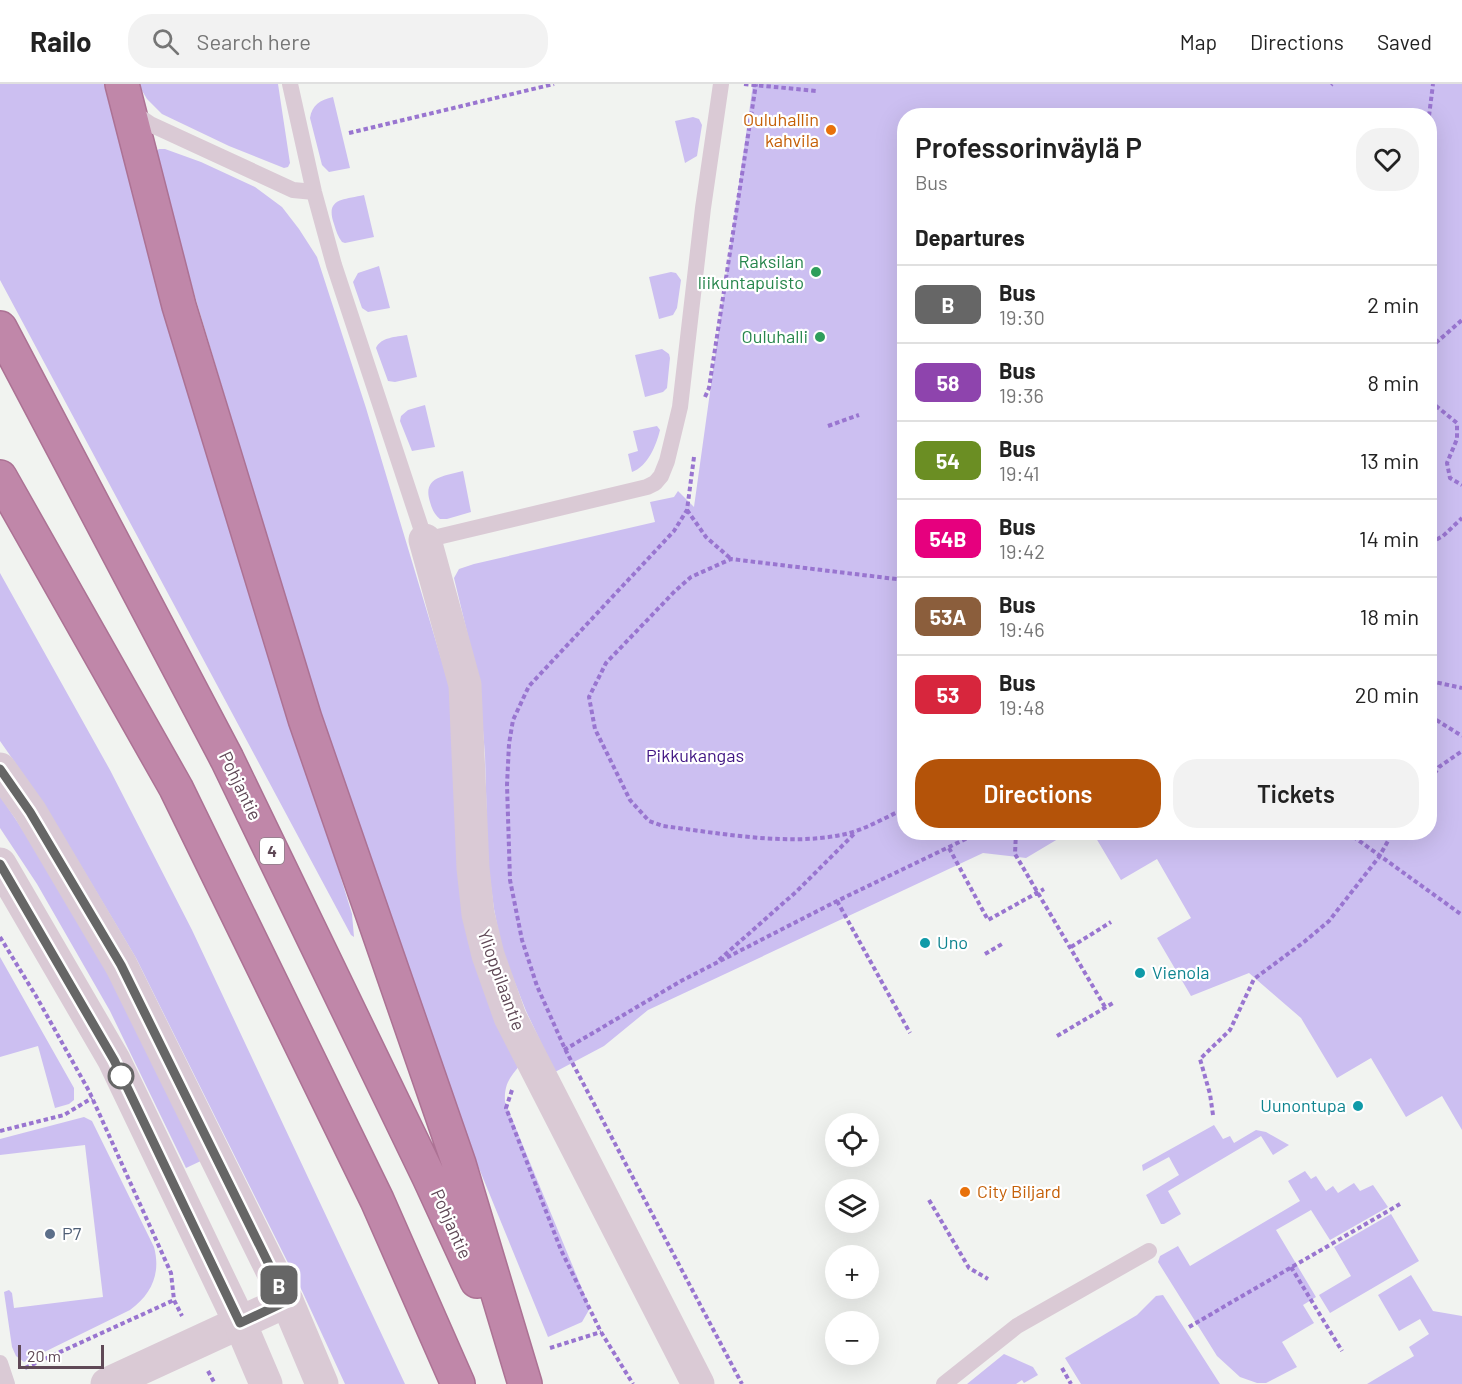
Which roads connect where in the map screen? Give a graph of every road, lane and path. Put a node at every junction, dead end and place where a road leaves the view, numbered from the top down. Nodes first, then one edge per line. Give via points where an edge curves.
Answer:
1 (290, 84) edge
2 (554, 84) edge
3 (721, 84) edge
4 (744, 84) edge
5 (1433, 84) edge
6 (756, 85) edge
7 (816, 92) dead end
8 (125, 96) edge
9 (1430, 108) edge
10 (349, 133) dead end
11 (314, 192) junction
12 (1462, 320) edge
13 (0, 328) edge
14 (1437, 342) edge
15 (705, 399) dead end
16 (1437, 407) edge
17 (859, 415) dead end
18 (828, 426) dead end
19 (694, 454) dead end
20 (0, 477) edge
21 (1462, 485) edge
22 (687, 510) junction
23 (1462, 518) edge
24 (1437, 539) edge
25 (425, 540) junction
26 (732, 558) junction
27 (897, 579) edge
28 (1437, 683) edge
29 (1462, 688) edge
30 (1437, 720) edge
31 (1462, 736) edge
32 (1462, 751) edge
33 (0, 769) edge
34 (1437, 770) edge
35 (897, 812) edge
36 (856, 831) junction
37 (964, 840) edge
38 (1016, 840) edge
39 (1358, 840) edge
40 (1388, 840) edge
41 (949, 848) junction
42 (1379, 856) junction
43 (0, 864) edge
44 (1044, 889) dead end
45 (1038, 892) junction
46 (837, 901) junction
47 (1462, 915) edge
48 (1111, 922) dead end
49 (0, 937) edge
50 (1002, 944) dead end
51 (1071, 947) junction
52 (985, 954) dead end
53 (713, 965) junction
54 (1113, 1003) dead end
55 (1105, 1007) junction
56 (910, 1033) dead end
57 (1057, 1036) dead end
58 (565, 1049) junction
59 (536, 1065) junction
60 (92, 1098) junction
61 (1214, 1115) dead end
62 (0, 1131) edge
63 (929, 1200) dead end
64 (1400, 1204) dead end
65 (1149, 1251) dead end
66 (1291, 1267) junction
67 (988, 1279) dead end
68 (174, 1300) junction
69 (287, 1301) junction
70 (240, 1323) junction
71 (1189, 1327) dead end
72 (601, 1332) junction
73 (194, 1343) junction
74 (550, 1348) dead end
75 (1342, 1351) dead end
76 (1062, 1368) dead end
77 (4, 1375) edge
78 (107, 1384) edge
79 (215, 1384) edge
80 (266, 1384) edge
81 (322, 1384) edge
82 (458, 1384) edge
83 (524, 1384) edge
84 (633, 1384) edge
85 (698, 1384) edge
86 (742, 1384) edge
87 (944, 1384) edge
88 (1071, 1384) edge

1 - 11 lane
2 - 10 path
3 - 25 lane via 680,407 661,476 647,487
4 - 6 path
5 - 9 path
6 - 7 path
6 - 15 path
8 - 11 lane via 150,124 293,190
8 - 83 highway via 179,306 305,719 459,1164
11 - 25 lane via 334,265
12 - 14 path
13 - 83 highway, Pohjantie / 4 via 227,759 424,1166
16 - 21 path via 1457,423 1457,439 1447,463 1450,477
17 - 18 path
19 - 22 path
20 - 82 highway via 176,788 377,1200
22 - 26 path via 706,537
22 - 58 path via 675,531 529,687 513,720 507,785 510,880 522,940
23 - 24 path
25 - 59 street, Ylioppilaantie via 465,685 478,914 510,1017
26 - 27 path
26 - 36 path via 691,577 606,663 589,697 595,729 630,800 649,821 763,838 824,837
28 - 29 path
30 - 31 path
32 - 34 path
33 - 69 street via 121,965
35 - 36 path
36 - 53 path via 797,891
37 - 41 path
38 - 45 path via 1015,854
39 - 42 path
40 - 42 path
41 - 45 path via 988,920
41 - 46 path
42 - 47 path
42 - 61 path via 1329,921 1254,979 1230,1030 1200,1059
43 - 70 street via 114,1060
44 - 45 path
45 - 51 path
46 - 53 path
46 - 56 path
48 - 51 path
49 - 60 path
50 - 52 path
51 - 55 path
53 - 58 path
54 - 55 path
55 - 57 path
58 - 59 path
58 - 86 path
59 - 72 path via 513,1084 506,1108 561,1250
59 - 85 street, Ylioppilaantie
60 - 62 path via 64,1115
60 - 68 path via 171,1273
63 - 67 path via 969,1268
64 - 66 path
65 - 87 lane via 1017,1326
66 - 71 path
66 - 75 path
68 - 73 path
68 - 77 path
69 - 70 street
69 - 81 street
70 - 73 street
70 - 80 street
72 - 74 path
72 - 84 path
73 - 78 street
73 - 79 path
76 - 88 path

